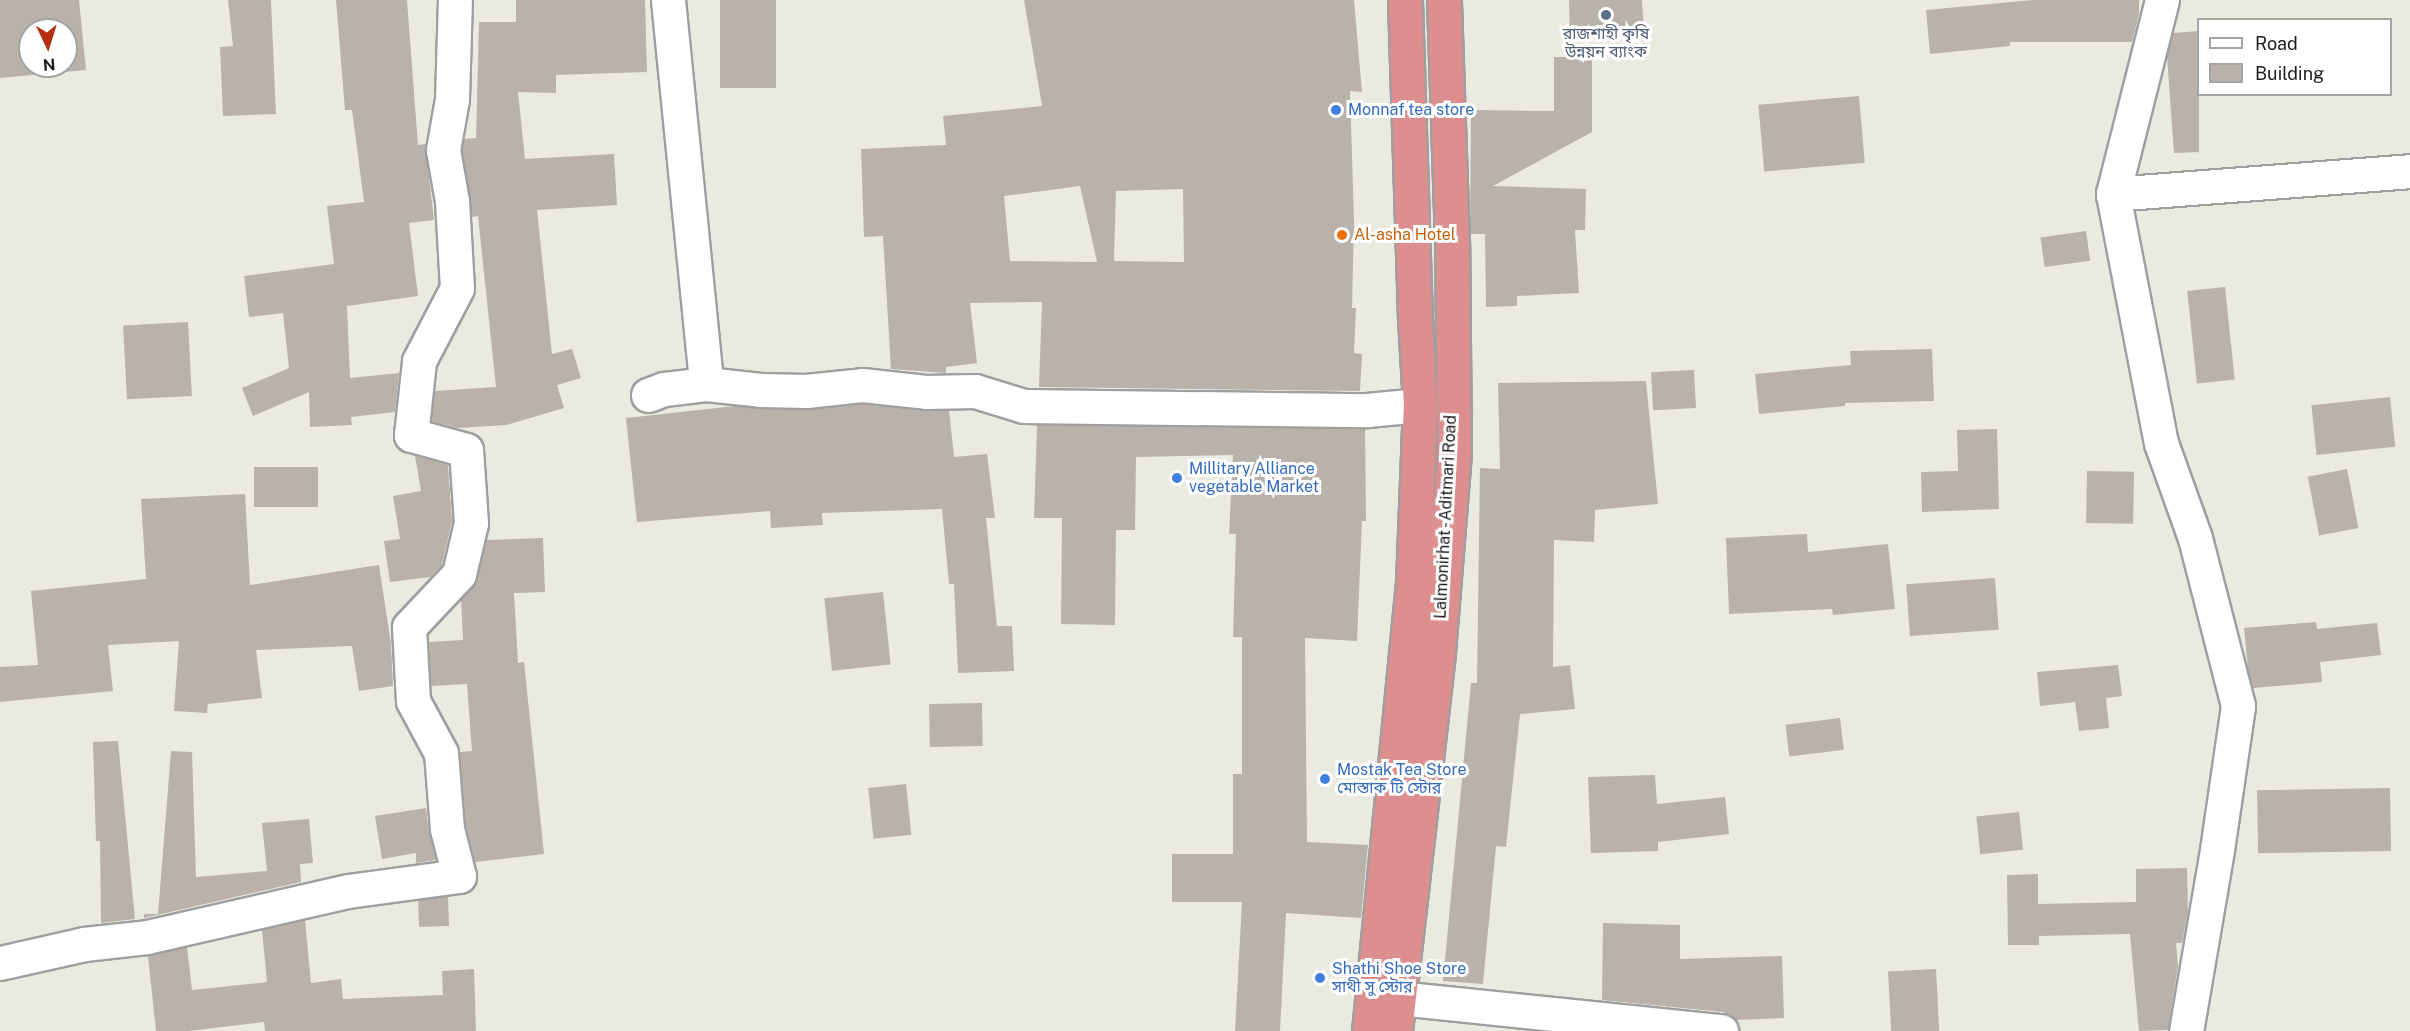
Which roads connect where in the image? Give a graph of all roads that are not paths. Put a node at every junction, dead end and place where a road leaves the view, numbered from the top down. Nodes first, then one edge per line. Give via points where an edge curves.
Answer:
1 (455, 0) edge
2 (668, 0) edge
3 (1405, 0) edge
4 (1444, 0) edge
5 (2162, 0) edge
6 (2410, 171) edge
7 (2113, 194) junction
8 (706, 384) junction
9 (648, 395) dead end
10 (1420, 405) junction
11 (0, 963) edge
12 (1399, 998) junction
13 (1369, 1031) edge
14 (1395, 1031) edge
15 (1721, 1031) edge
16 (2186, 1031) edge

1 - 11 street via 452,99 443,150 452,201 457,288 419,361 411,435 466,450 471,523 459,574 409,627 413,701 441,753 447,829 459,876 348,891 147,937 84,944
2 - 8 street
3 - 10 highway
4 - 12 highway, Lalmonirhat - Aditmari Road via 1454,454 1438,652
5 - 7 street
6 - 7 street
7 - 16 street via 2161,442 2195,538 2238,706
8 - 9 street
8 - 10 street via 761,390 806,391 862,385 926,392 975,391 1024,406 1367,410
10 - 13 highway via 1413,584
12 - 14 highway, Lalmonirhat - Aditmari Road
12 - 15 street

